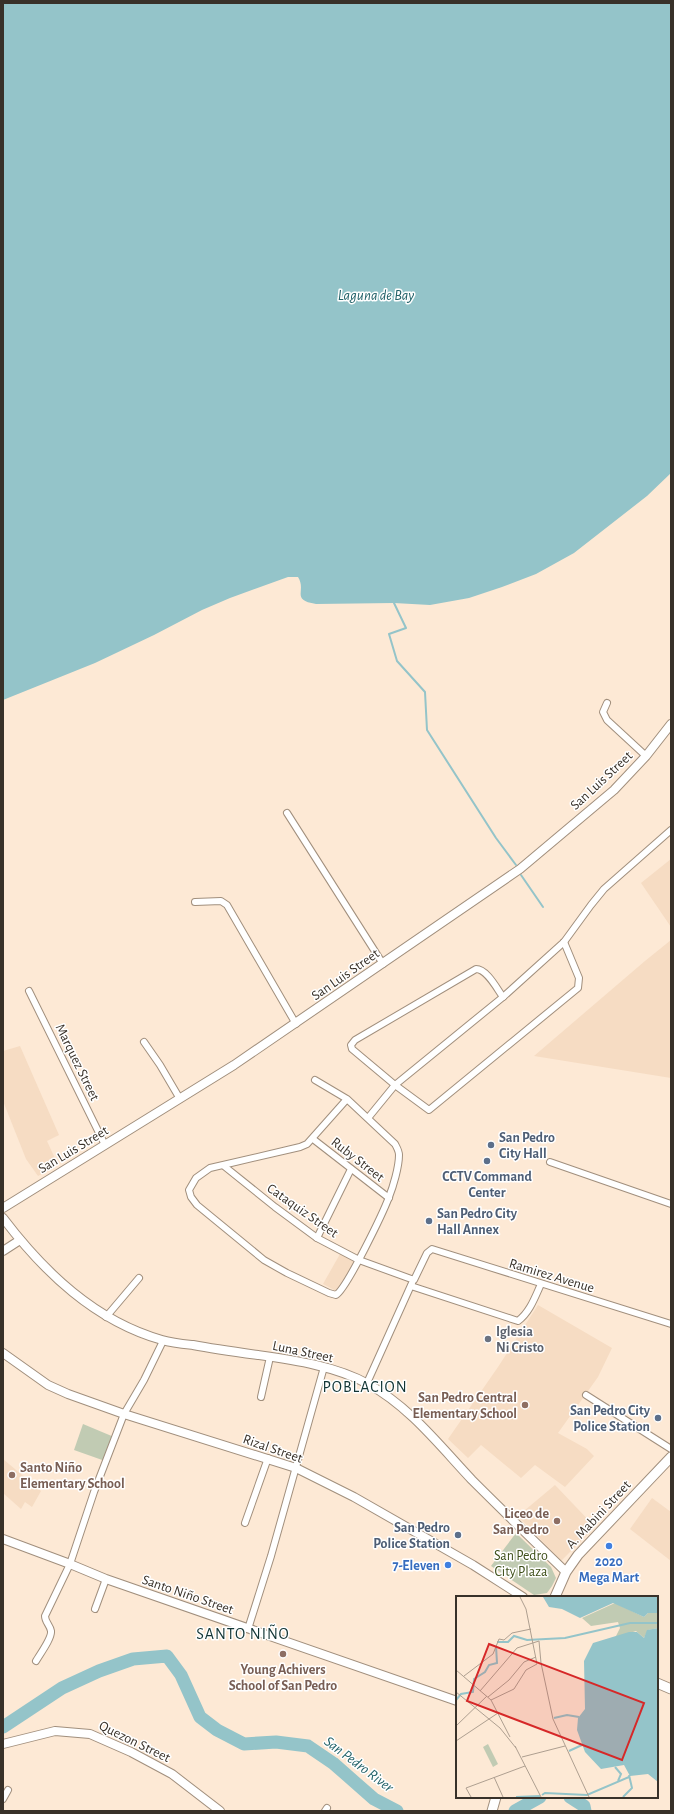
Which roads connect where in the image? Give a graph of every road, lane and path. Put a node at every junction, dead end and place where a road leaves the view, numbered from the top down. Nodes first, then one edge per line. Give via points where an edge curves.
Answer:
1 (607, 703) dead end
2 (671, 724) edge
3 (646, 756) junction
4 (287, 813) dead end
5 (671, 830) edge
6 (194, 902) dead end
7 (564, 942) junction
8 (383, 964) junction
9 (29, 991) dead end
10 (503, 997) junction
11 (296, 1024) junction
12 (144, 1042) dead end
13 (315, 1080) dead end
14 (395, 1085) junction
15 (180, 1099) junction
16 (347, 1099) junction
17 (368, 1118) junction
18 (313, 1139) junction
19 (105, 1145) junction
20 (550, 1162) dead end
21 (224, 1166) junction
22 (351, 1170) junction
23 (389, 1198) junction
24 (671, 1204) edge
25 (3, 1208) edge
26 (3, 1218) edge
27 (317, 1238) junction
28 (20, 1240) junction
29 (3, 1251) edge
30 (359, 1260) junction
31 (139, 1278) dead end
32 (412, 1283) junction
33 (541, 1284) junction
34 (106, 1317) junction
35 (671, 1324) edge
36 (163, 1341) junction
37 (3, 1352) edge
38 (270, 1357) junction
39 (324, 1367) junction
40 (367, 1383) junction
41 (586, 1395) dead end
42 (261, 1397) dead end
43 (124, 1414) junction
44 (671, 1449) edge
45 (671, 1457) edge
46 (268, 1458) junction
47 (296, 1468) junction
48 (245, 1523) dead end
49 (3, 1539) edge
50 (70, 1564) junction
51 (566, 1572) junction
52 (106, 1579) junction
53 (521, 1596) edge
54 (555, 1596) edge
55 (95, 1609) dead end
56 (248, 1629) junction
57 (36, 1661) dead end
58 (658, 1683) edge
59 (671, 1689) edge
60 (456, 1701) edge
61 (3, 1744) edge
62 (8, 1790) dead end
63 (3, 1799) edge
64 (220, 1811) edge

1 - 3 street via 603,712 606,720
2 - 3 street, San Luis Street
3 - 8 street, San Luis Street via 614,790 520,869
4 - 8 street
5 - 7 street via 604,889
6 - 11 street via 220,901 227,905
7 - 10 street
7 - 14 street via 579,978 579,985 575,991 429,1110
8 - 11 street, San Luis Street
9 - 19 street, Marquez Street
10 - 14 street
10 - 14 street via 485,973 476,969 354,1040 351,1046 354,1052
11 - 15 street, San Luis Street
12 - 15 street
13 - 16 street
14 - 17 street
15 - 19 street, San Luis Street
16 - 17 street
16 - 18 street
17 - 23 street via 399,1152
18 - 21 street via 300,1147
18 - 22 street, Ruby Street
19 - 25 street, San Luis Street
20 - 24 street
21 - 27 street, Cataquiz Street
21 - 30 street via 210,1168 196,1178 189,1190 191,1197 197,1205 264,1260 336,1295 342,1290
22 - 23 street, Ruby Street
22 - 27 street
23 - 30 street
26 - 28 street, Luna Street
27 - 30 street, Cataquiz Street
28 - 29 street
28 - 34 street, Luna Street via 53,1275 85,1303
30 - 32 street, Cataquiz Street
31 - 34 street
32 - 33 street, Ramirez Avenue via 427,1253 432,1249
32 - 33 street, Cataquiz Street via 518,1321 524,1317 534,1302
32 - 40 street
33 - 35 street, Ramirez Avenue
34 - 36 street, Luna Street
36 - 38 street, Luna Street
36 - 43 street
37 - 43 street, Rizal Street via 48,1385
38 - 39 street, Luna Street
38 - 42 street
39 - 40 street, Luna Street
39 - 47 street
40 - 51 street, Luna Street via 390,1397 412,1416 505,1514
41 - 44 street
43 - 46 street, Rizal Street
43 - 50 street
45 - 51 main road, A. Mabini Street via 578,1555
46 - 47 street, Rizal Street
46 - 48 street
47 - 53 street, Rizal Street via 354,1497 473,1565
47 - 56 street
49 - 50 street, Santo Niño Street
50 - 52 street, Santo Niño Street
50 - 57 street via 45,1616 50,1636
51 - 54 main road, A. Mabini Street
52 - 55 street
52 - 56 street, Santo Niño Street
56 - 60 street, Santo Niño Street
58 - 59 main road
61 - 64 street, Quezon Street via 55,1731 90,1734 172,1774
62 - 63 street

